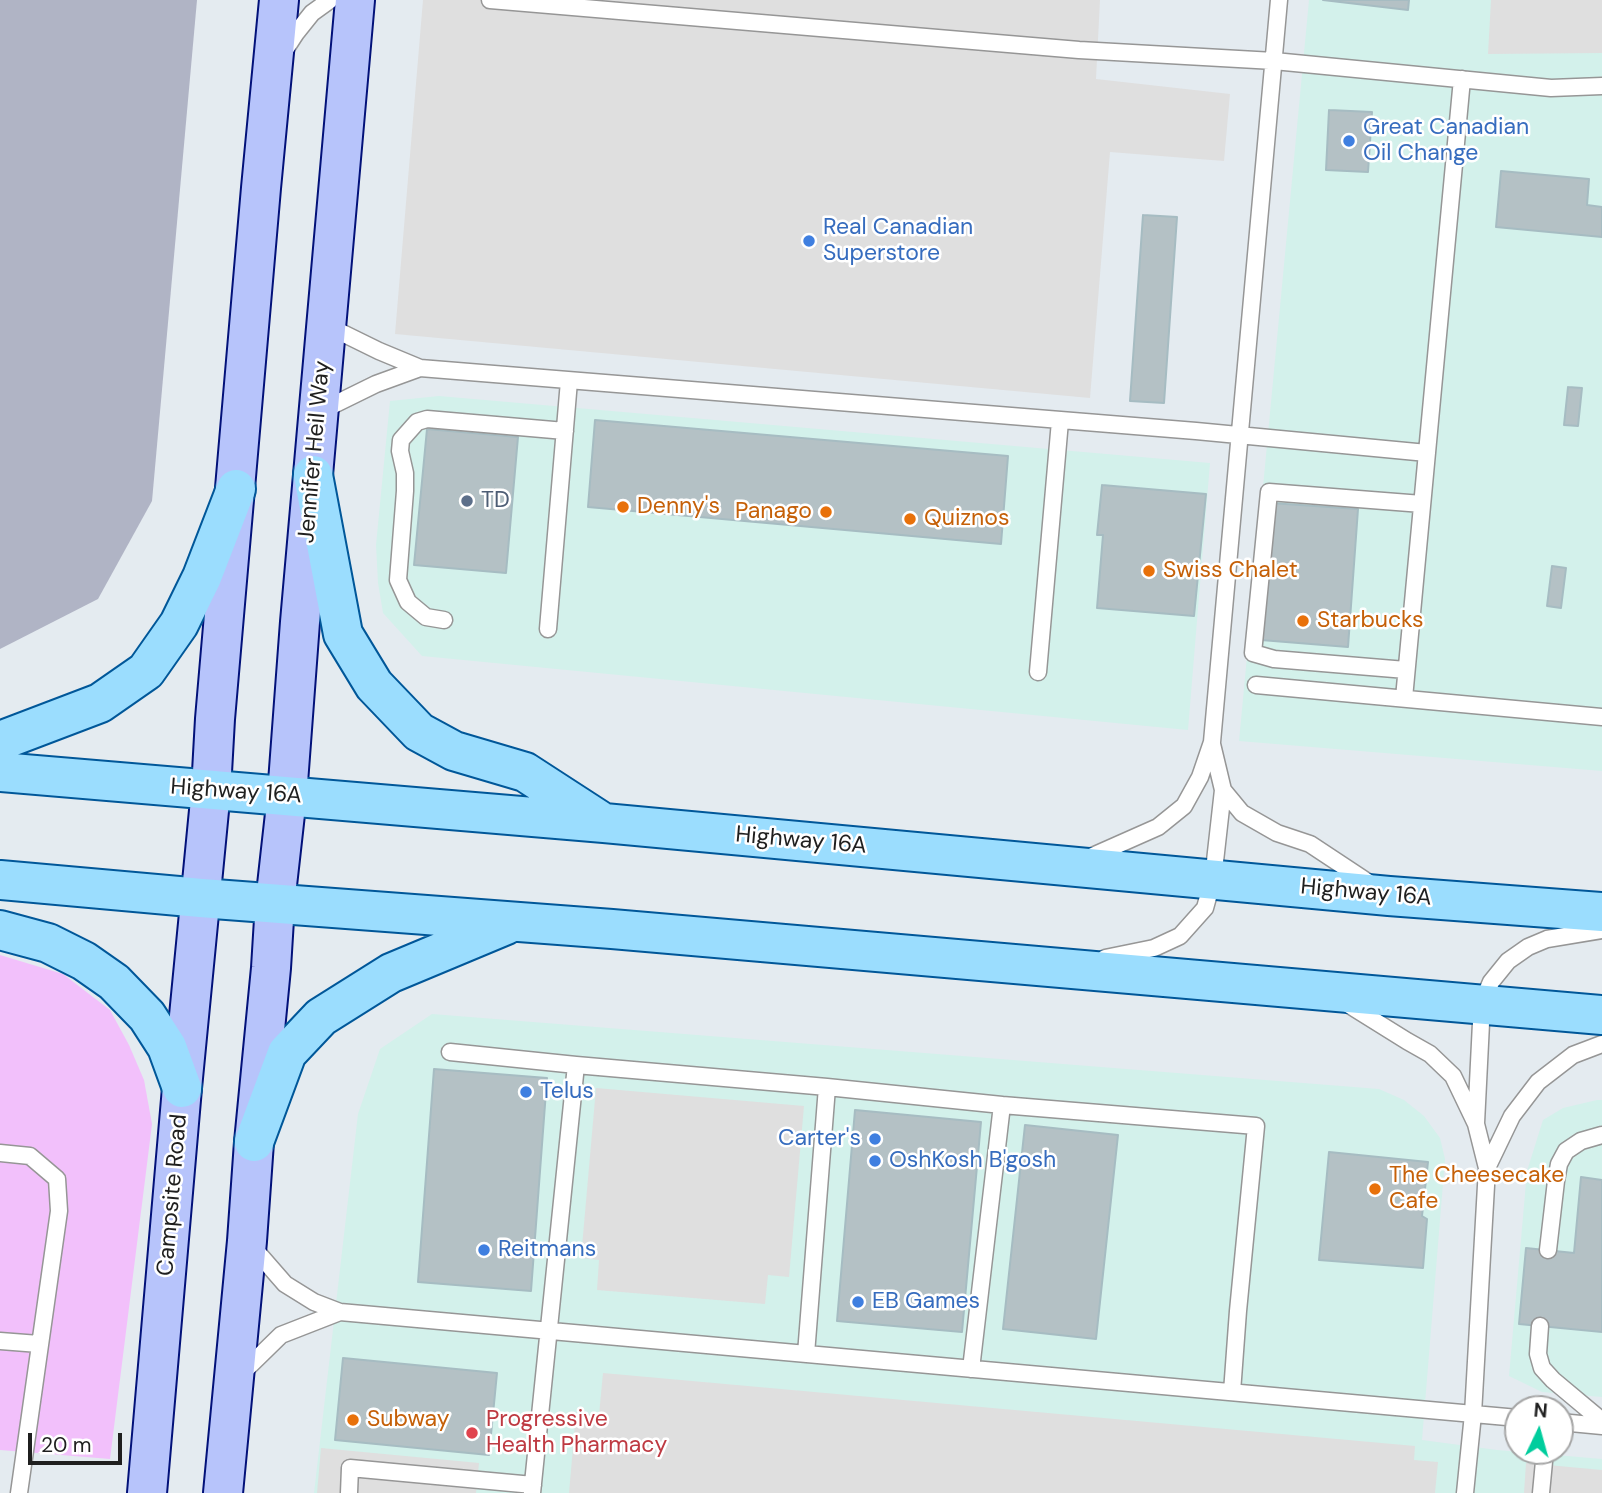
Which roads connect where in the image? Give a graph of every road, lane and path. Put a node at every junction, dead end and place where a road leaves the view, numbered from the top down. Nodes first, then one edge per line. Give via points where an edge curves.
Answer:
1 (279, 0) edge
2 (330, 0) edge
3 (355, 0) edge
4 (490, 0) edge
5 (1279, 0) edge
6 (1274, 61) junction
7 (272, 71) junction
8 (1462, 79) junction
9 (1602, 86) edge
10 (326, 325) junction
11 (420, 368) junction
12 (569, 381) junction
13 (319, 412) junction
14 (1060, 421) junction
15 (565, 431) junction
16 (1239, 435) junction
17 (1427, 453) junction
18 (313, 475) junction
19 (236, 489) junction
20 (1422, 504) junction
21 (444, 620) dead end
22 (548, 629) dead end
23 (1406, 670) junction
24 (1038, 671) dead end
25 (1256, 685) dead end
26 (1404, 698) junction
27 (1602, 717) edge
28 (0, 741) edge
29 (1212, 742) junction
30 (0, 772) edge
31 (211, 790) junction
32 (1223, 790) junction
33 (286, 796) junction
34 (604, 823) junction
35 (1072, 865) junction
36 (1213, 879) junction
37 (0, 880) edge
38 (1389, 896) junction
39 (201, 898) junction
40 (275, 903) junction
41 (1602, 912) edge
42 (515, 921) junction
43 (0, 930) edge
44 (1602, 930) edge
45 (1062, 967) junction
46 (1327, 991) junction
47 (1482, 1003) junction
48 (1602, 1015) edge
49 (1602, 1044) edge
50 (450, 1052) dead end
51 (576, 1065) junction
52 (827, 1087) junction
53 (182, 1088) junction
54 (1002, 1105) junction
55 (1476, 1124) junction
56 (1602, 1135) edge
57 (254, 1142) junction
58 (0, 1153) edge
59 (1487, 1168) junction
60 (247, 1241) junction
61 (1548, 1250) dead end
62 (340, 1312) junction
63 (1541, 1326) dead end
64 (550, 1331) junction
65 (0, 1341) edge
66 (39, 1344) junction
67 (806, 1354) junction
68 (971, 1369) junction
69 (234, 1381) junction
70 (1232, 1392) junction
71 (1473, 1414) junction
72 (1504, 1417) edge
73 (1574, 1422) edge
74 (1602, 1423) edge
75 (1544, 1465) edge
76 (458, 1486) edge
77 (532, 1489) edge
78 (19, 1493) edge
79 (146, 1493) edge
80 (223, 1493) edge
81 (349, 1493) edge
82 (1465, 1493) edge
83 (1541, 1493) edge

1 - 7 main road
2 - 7 lane via 312,13
3 - 10 main road, Jennifer Heil Way
4 - 6 lane via 1079,50
5 - 6 lane
6 - 8 lane
6 - 16 lane
7 - 19 main road
8 - 9 lane via 1551,88
8 - 17 lane
10 - 11 lane
10 - 13 main road, Jennifer Heil Way
11 - 12 lane
11 - 13 lane
12 - 14 lane
12 - 15 lane
13 - 18 main road, Jennifer Heil Way
14 - 16 lane
14 - 24 lane
15 - 21 lane via 427,419 417,422 401,440 405,491 398,580 408,602 426,617
15 - 22 lane
16 - 17 lane
16 - 29 lane
17 - 20 lane
18 - 33 main road, Jennifer Heil Way
18 - 34 main road via 343,634 374,685 419,733 454,751 525,772
19 - 28 main road via 179,624 146,671 100,703
19 - 31 main road
20 - 23 lane
20 - 23 lane via 1269,492 1254,640 1253,653 1274,659
23 - 26 lane
25 - 26 lane
26 - 27 lane
29 - 32 lane
29 - 35 lane via 1184,806 1158,827
30 - 31 main road, Highway 16A
31 - 33 main road, Highway 16A
31 - 39 main road
32 - 36 lane
32 - 38 lane via 1242,813 1277,833 1310,844
33 - 34 main road, Highway 16A
33 - 40 main road, Jennifer Heil Way
34 - 35 main road, Highway 16A
35 - 36 main road, Highway 16A
36 - 38 main road, Highway 16A
36 - 45 lane via 1205,908 1180,936 1154,948
37 - 39 main road
38 - 41 main road, Highway 16A
39 - 40 main road
39 - 53 main road, Campsite Road
40 - 42 main road
40 - 57 main road
42 - 45 main road
42 - 57 main road via 391,974 321,1017 287,1053
43 - 53 main road via 48,943 114,982 147,1016 167,1047
44 - 47 lane via 1547,939 1528,947 1508,961
45 - 46 main road
46 - 47 main road
46 - 55 lane via 1430,1054 1453,1076
47 - 48 main road
47 - 55 lane
49 - 59 lane via 1573,1055 1538,1082 1513,1116
50 - 51 lane
51 - 52 lane
51 - 64 lane
52 - 54 lane
52 - 67 lane
53 - 79 main road, Campsite Road
54 - 68 lane
54 - 70 lane via 1256,1126
55 - 59 lane
56 - 61 lane via 1566,1151 1559,1164
57 - 60 main road
58 - 66 lane via 30,1156 57,1179 60,1211
59 - 71 lane
60 - 62 lane via 285,1284
60 - 69 main road
62 - 64 lane
62 - 69 lane via 281,1335
63 - 74 lane via 1538,1354 1542,1367
64 - 67 lane
64 - 77 lane
65 - 66 lane
66 - 78 lane
67 - 68 lane
68 - 70 lane
69 - 80 main road
70 - 71 lane
71 - 72 lane
71 - 82 lane
73 - 74 lane
75 - 83 lane
76 - 77 lane
76 - 81 lane via 350,1468

